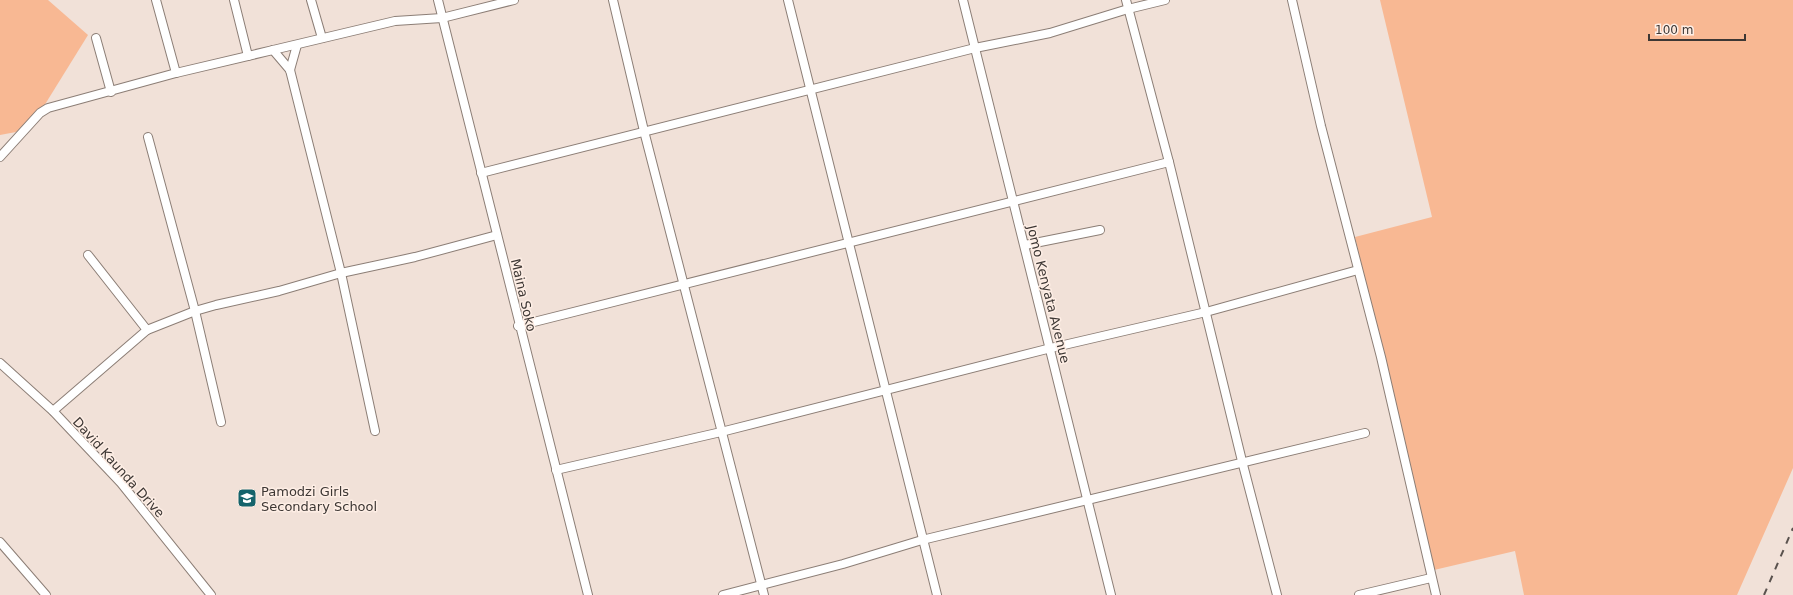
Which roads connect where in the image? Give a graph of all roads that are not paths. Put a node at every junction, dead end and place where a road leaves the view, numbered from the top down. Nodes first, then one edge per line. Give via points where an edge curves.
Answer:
1 (156, 0) edge
2 (234, 0) edge
3 (311, 0) edge
4 (438, 0) edge
5 (514, 0) edge
6 (613, 0) edge
7 (788, 0) edge
8 (963, 0) edge
9 (1126, 0) edge
10 (1165, 0) edge
11 (1292, 0) edge
12 (1128, 9) junction
13 (442, 18) junction
14 (96, 38) dead end
15 (322, 38) junction
16 (297, 45) junction
17 (975, 48) junction
18 (273, 50) junction
19 (248, 56) junction
20 (290, 70) junction
21 (176, 73) junction
22 (811, 90) junction
23 (111, 92) junction
24 (644, 131) junction
25 (148, 137) dead end
26 (0, 158) edge
27 (1169, 162) junction
28 (481, 173) junction
29 (1012, 201) junction
30 (1100, 230) dead end
31 (497, 235) junction
32 (847, 243) junction
33 (1025, 245) junction
34 (88, 255) dead end
35 (1358, 270) junction
36 (340, 273) junction
37 (683, 284) junction
38 (195, 311) junction
39 (1206, 312) junction
40 (518, 326) junction
41 (147, 330) junction
42 (1051, 348) junction
43 (0, 363) edge
44 (886, 392) junction
45 (53, 411) junction
46 (221, 422) dead end
47 (374, 431) dead end
48 (721, 432) junction
49 (1365, 433) dead end
50 (1242, 461) junction
51 (556, 470) junction
52 (1088, 501) junction
53 (922, 540) junction
54 (0, 542) edge
55 (1431, 578) junction
56 (761, 585) junction
57 (46, 595) edge
58 (212, 595) edge
59 (588, 595) edge
60 (723, 595) edge
61 (764, 595) edge
62 (937, 595) edge
63 (1111, 595) edge
64 (1277, 595) edge
65 (1359, 595) edge
66 (1436, 595) edge

1 - 21 street
2 - 19 street
3 - 15 street
4 - 13 street, Maina Soko
5 - 13 street
6 - 24 street
7 - 22 street
8 - 17 street, Jomo Kenyata Avenue
9 - 12 street
10 - 12 street
11 - 35 street
12 - 17 street via 1050,33
12 - 27 street
13 - 15 street via 395,21
13 - 28 street, Maina Soko
14 - 23 street
15 - 16 street
16 - 18 street
16 - 20 street
17 - 22 street
17 - 29 street, Jomo Kenyata Avenue
18 - 19 street
18 - 20 street
19 - 21 street
20 - 36 street
21 - 23 street
22 - 24 street
22 - 32 street
23 - 26 street via 40,113
24 - 28 street
24 - 37 street
25 - 38 street
27 - 29 street
27 - 39 street
28 - 31 street, Maina Soko
29 - 32 street
29 - 33 street, Jomo Kenyata Avenue
30 - 33 street
31 - 36 street via 415,257
31 - 40 street, Maina Soko
32 - 37 street
32 - 44 street
33 - 42 street, Jomo Kenyata Avenue
34 - 41 street
35 - 39 street
35 - 55 street
36 - 38 street
36 - 47 street
37 - 40 street
37 - 48 street
38 - 41 street
38 - 46 street
39 - 42 street
39 - 50 street
40 - 51 street, Maina Soko
41 - 45 street
42 - 44 street
42 - 52 street, Jomo Kenyata Avenue
43 - 45 street, David Kaunda Drive
44 - 48 street
44 - 53 street
45 - 58 street, David Kaunda Drive via 121,483
48 - 51 street
48 - 56 street
49 - 50 street
50 - 52 street
50 - 64 street
51 - 59 street, Maina Soko
52 - 53 street
52 - 63 street, Jomo Kenyata Avenue
53 - 56 street
53 - 62 street
54 - 57 street
55 - 65 street
55 - 66 street
56 - 60 street
56 - 61 street

